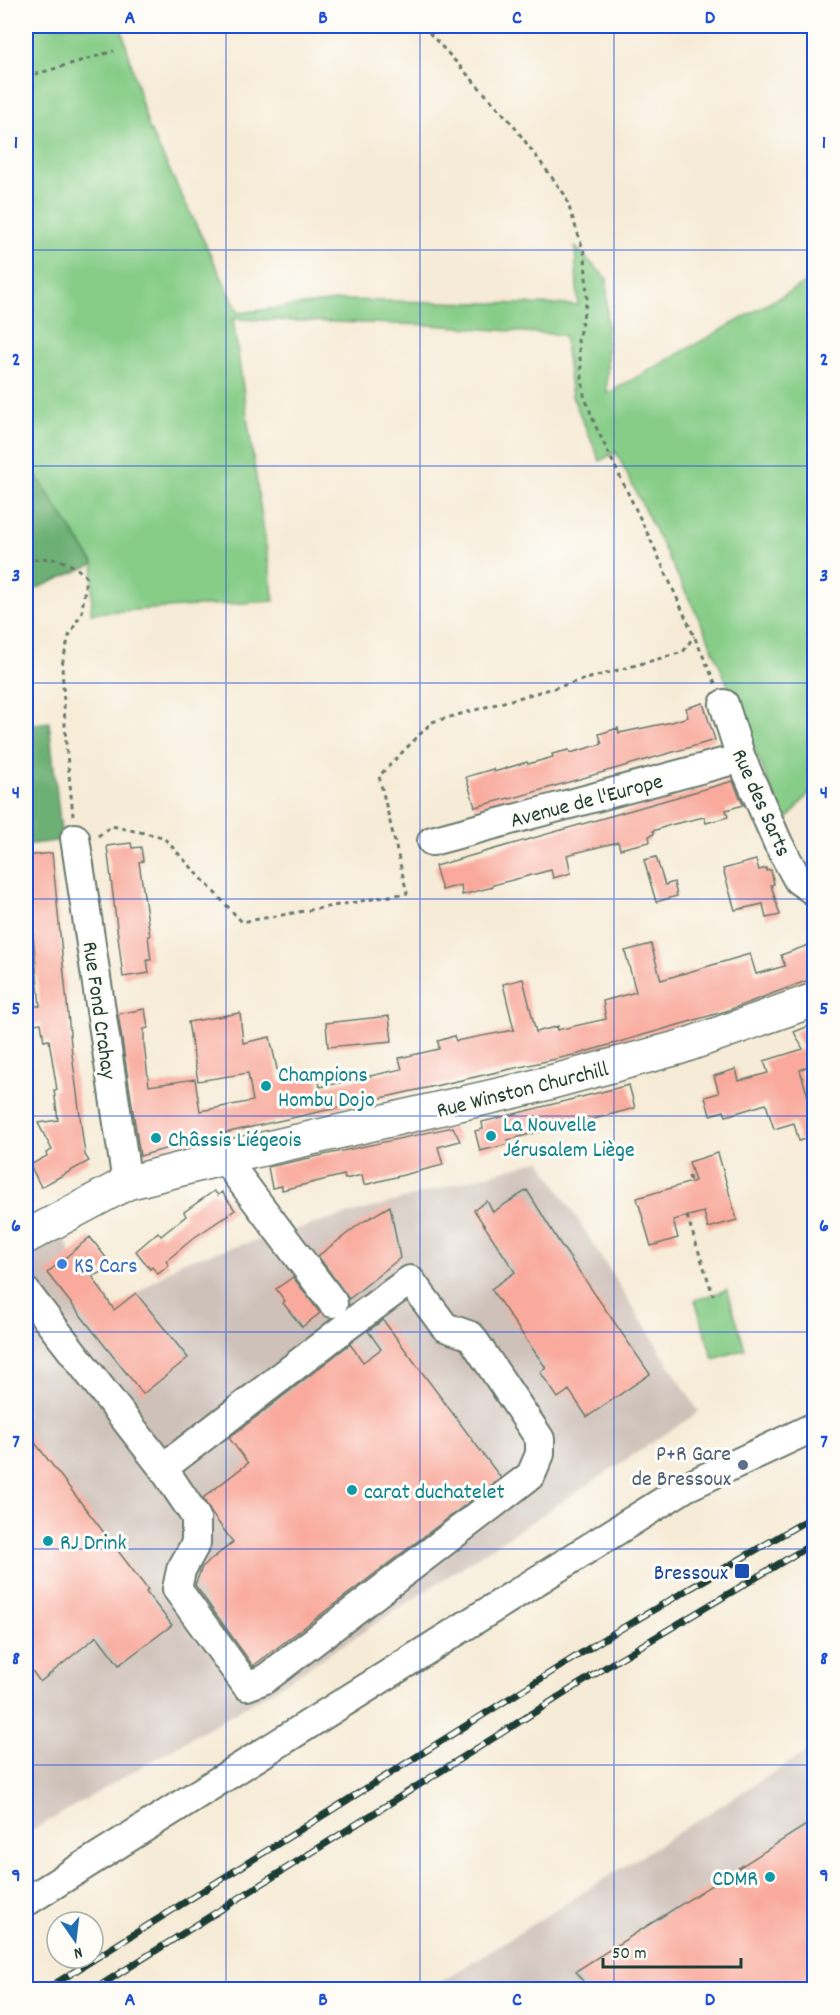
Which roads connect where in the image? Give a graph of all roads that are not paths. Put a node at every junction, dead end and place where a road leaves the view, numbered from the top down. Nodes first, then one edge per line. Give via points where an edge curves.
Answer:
1 (724, 704) road end
2 (741, 758) junction
3 (85, 839) road end
4 (432, 840) dead end
5 (814, 891) edge
6 (814, 1000) edge
7 (224, 1158) junction
8 (127, 1183) junction
9 (26, 1237) edge
10 (26, 1292) edge
11 (333, 1303) dead end
12 (814, 1427) edge
13 (162, 1468) junction
14 (26, 1902) edge

1 - 2 street, Rue des Sarts
2 - 4 street, Avenue de l'Europe
2 - 5 street, Rue des Sarts via 798,880
3 - 8 street, Rue Fond Crahay
6 - 7 main road, Rue Winston Churchill via 681,1047 552,1082
7 - 8 main road, Rue Winston Churchill
7 - 11 street
8 - 9 main road, Rue Winston Churchill
10 - 13 street
12 - 14 street via 686,1487
13 - 13 street via 410,1280 445,1328 471,1336 540,1438 540,1454 531,1475 265,1679 247,1686 177,1588 181,1570 196,1543 196,1517

